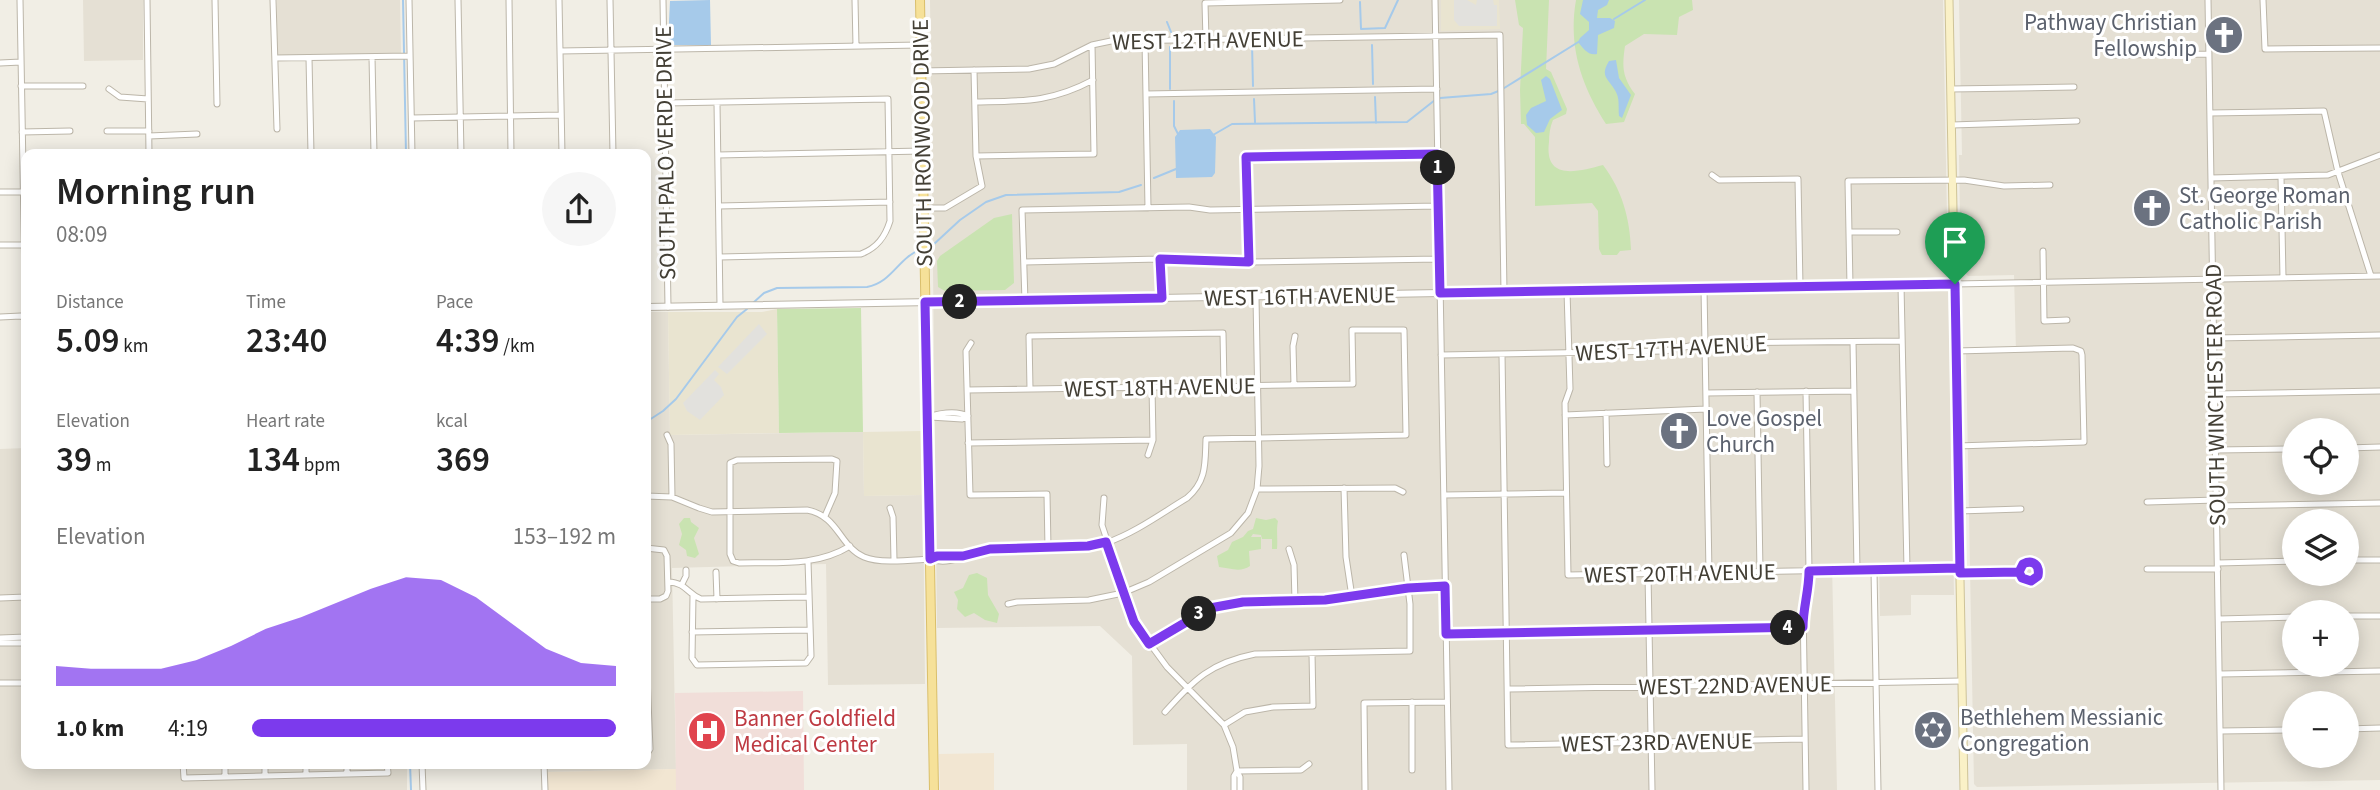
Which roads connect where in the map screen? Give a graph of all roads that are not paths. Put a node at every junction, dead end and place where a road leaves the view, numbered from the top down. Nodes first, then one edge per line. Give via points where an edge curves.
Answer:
1 (20, 0) edge
2 (147, 0) edge
3 (215, 0) edge
4 (274, 0) edge
5 (409, 0) edge
6 (458, 0) edge
7 (509, 0) edge
8 (559, 0) edge
9 (610, 0) edge
10 (663, 0) edge
11 (855, 0) edge
12 (920, 0) edge
13 (1336, 0) edge
14 (1435, 0) edge
15 (1950, 0) edge
16 (2208, 0) edge
17 (2263, 0) edge
18 (1435, 36) junction
19 (1145, 40) junction
20 (1206, 40) junction
21 (920, 45) junction
22 (1092, 45) junction
23 (856, 46) junction
24 (2380, 48) edge
25 (611, 50) junction
26 (664, 50) junction
27 (560, 51) junction
28 (2209, 54) junction
29 (2110, 55) dead end
30 (406, 56) junction
31 (372, 57) junction
32 (275, 58) junction
33 (309, 58) junction
34 (21, 62) junction
35 (0, 63) edge
36 (974, 70) junction
37 (921, 71) junction
38 (1093, 80) junction
39 (21, 86) junction
40 (83, 86) dead end
41 (2074, 87) dead end
42 (109, 89) dead end
43 (1437, 89) junction
44 (1951, 89) junction
45 (1146, 94) junction
46 (148, 99) junction
47 (975, 102) junction
48 (665, 103) junction
49 (717, 103) junction
50 (217, 104) dead end
51 (2210, 113) junction
52 (561, 115) junction
53 (511, 116) junction
54 (461, 117) junction
55 (412, 118) junction
56 (2077, 121) dead end
57 (1952, 125) junction
58 (277, 130) dead end
59 (70, 131) dead end
60 (107, 131) dead end
61 (22, 132) junction
62 (149, 133) junction
63 (197, 134) dead end
64 (22, 149) edge
65 (149, 149) edge
66 (311, 149) edge
67 (374, 149) edge
68 (412, 149) edge
69 (461, 149) edge
70 (511, 149) edge
71 (562, 149) edge
72 (613, 149) edge
73 (889, 151) junction
74 (922, 151) junction
75 (1437, 154) junction
76 (718, 155) junction
77 (2380, 155) edge
78 (976, 156) junction
79 (2338, 172) junction
80 (1712, 174) dead end
81 (2281, 177) junction
82 (2211, 178) junction
83 (1953, 180) junction
84 (2050, 186) dead end
85 (0, 192) edge
86 (21, 192) edge
87 (890, 202) junction
88 (719, 206) junction
89 (1438, 206) junction
90 (923, 208) junction
91 (1148, 208) junction
92 (1248, 209) junction
93 (1849, 232) junction
94 (1897, 232) dead end
95 (0, 245) edge
96 (21, 245) edge
97 (2043, 251) dead end
98 (720, 257) junction
99 (1160, 259) junction
100 (1440, 259) junction
101 (1024, 262) junction
102 (1249, 262) junction
103 (2371, 276) junction
104 (2380, 276) edge
105 (2283, 278) junction
106 (2213, 279) junction
107 (2043, 283) junction
108 (1955, 284) junction
109 (1901, 285) junction
110 (1850, 286) junction
111 (1800, 287) junction
112 (1703, 288) junction
113 (1567, 291) junction
114 (1504, 292) junction
115 (1440, 293) junction
116 (1256, 297) junction
117 (1162, 298) junction
118 (1025, 301) junction
119 (925, 302) junction
120 (720, 306) junction
121 (651, 307) edge
122 (668, 307) junction
123 (21, 316) edge
124 (0, 317) edge
125 (2067, 320) dead end
126 (2380, 335) edge
127 (1295, 336) dead end
128 (2214, 338) junction
129 (1902, 341) junction
130 (1853, 342) junction
131 (971, 343) dead end
132 (1704, 343) junction
133 (1956, 351) junction
134 (1569, 353) junction
135 (1502, 354) junction
136 (1441, 355) junction
137 (1257, 385) junction
138 (1294, 385) junction
139 (1224, 386) junction
140 (1152, 387) junction
141 (1030, 389) junction
142 (967, 390) junction
143 (1806, 391) junction
144 (1854, 391) junction
145 (2380, 391) edge
146 (1757, 392) junction
147 (1706, 393) junction
148 (2215, 394) junction
149 (1706, 409) junction
150 (1606, 413) junction
151 (1565, 415) junction
152 (968, 416) junction
153 (928, 417) junction
154 (667, 435) dead end
155 (1258, 438) junction
156 (1153, 440) junction
157 (968, 443) junction
158 (1957, 446) junction
159 (2380, 447) edge
160 (2359, 448) edge
161 (2282, 449) edge
162 (2216, 450) junction
163 (1148, 455) dead end
164 (1607, 464) dead end
165 (1344, 488) junction
166 (1257, 489) junction
167 (1403, 492) dead end
168 (1566, 493) junction
169 (1504, 494) junction
170 (1444, 495) junction
171 (651, 496) edge
172 (672, 497) junction
173 (1104, 498) dead end
174 (2147, 502) dead end
175 (2217, 503) junction
176 (2380, 503) edge
177 (890, 508) dead end
178 (2021, 509) dead end
179 (1959, 511) junction
180 (730, 512) junction
181 (825, 516) junction
182 (1106, 542) junction
183 (850, 546) junction
184 (1048, 548) junction
185 (651, 549) edge
186 (1289, 549) dead end
187 (1404, 555) dead end
188 (930, 559) junction
189 (2380, 559) edge
190 (894, 560) junction
191 (2359, 560) edge
192 (808, 561) junction
193 (2282, 562) edge
194 (2218, 566) junction
195 (1906, 569) junction
196 (2147, 569) dead end
197 (686, 570) dead end
198 (1857, 570) junction
199 (1874, 570) junction
200 (1809, 571) junction
201 (1960, 571) junction
202 (716, 572) dead end
203 (1760, 572) junction
204 (2019, 572) dead end
205 (1709, 573) junction
206 (1648, 574) junction
207 (668, 582) junction
208 (682, 584) junction
209 (1445, 586) junction
210 (1408, 588) junction
211 (1123, 593) junction
212 (693, 596) junction
213 (21, 597) edge
214 (809, 597) junction
215 (1352, 597) junction
216 (0, 598) edge
217 (651, 599) edge
218 (717, 599) junction
219 (1296, 601) junction
220 (1009, 604) dead end
221 (2359, 616) edge
222 (2380, 616) edge
223 (2282, 617) edge
224 (2219, 619) junction
225 (1803, 627) junction
226 (810, 630) junction
227 (1650, 631) junction
228 (692, 632) junction
229 (1507, 633) junction
230 (1446, 634) junction
231 (0, 638) edge
232 (21, 638) edge
233 (14, 640) junction
234 (21, 642) edge
235 (0, 643) edge
236 (1149, 644) junction
237 (1312, 653) junction
238 (2380, 671) edge
239 (2220, 674) junction
240 (1962, 681) junction
241 (1877, 682) junction
242 (0, 683) edge
243 (21, 683) edge
244 (1804, 683) junction
245 (1650, 686) junction
246 (1187, 688) junction
247 (1508, 689) junction
248 (1412, 702) junction
249 (1447, 702) junction
250 (1165, 712) dead end
251 (1224, 724) junction
252 (2380, 728) edge
253 (2359, 729) edge
254 (2282, 730) edge
255 (2221, 731) junction
256 (1805, 739) junction
257 (1651, 743) junction
258 (1309, 764) dead end
259 (184, 769) edge
260 (225, 769) edge
261 (265, 769) edge
262 (306, 769) edge
263 (347, 769) edge
264 (388, 769) edge
265 (422, 769) edge
266 (544, 769) edge
267 (1412, 770) dead end
268 (1237, 771) junction
269 (347, 774) junction
270 (306, 775) junction
271 (265, 776) junction
272 (225, 777) junction
273 (423, 790) edge
274 (545, 790) edge
275 (934, 790) edge
276 (1234, 790) edge
277 (1240, 790) edge
278 (1365, 790) edge
279 (1449, 790) edge
280 (1652, 790) edge
281 (1806, 790) edge
282 (1878, 790) edge
283 (1964, 790) edge
284 (2221, 790) edge

1 - 34 street
2 - 46 street
3 - 50 street
4 - 32 street
5 - 30 street
6 - 54 street
7 - 53 street
8 - 27 street
9 - 25 street
10 - 26 street, SOUTH PALO VERDE DRIVE
11 - 23 street
12 - 21 main road, SOUTH IRONWOOD DRIVE
13 - 20 street via 1205,3
14 - 18 street
15 - 44 main road
16 - 28 street, SOUTH WINCHESTER ROAD
17 - 24 street via 2264,49
18 - 20 street, WEST 12TH AVENUE
18 - 43 street
18 - 114 street, WEST 12TH AVENUE via 1500,35
19 - 20 street, WEST 12TH AVENUE
19 - 22 street, WEST 12TH AVENUE
19 - 45 street
21 - 23 street
21 - 37 main road, SOUTH IRONWOOD DRIVE
22 - 36 street, WEST 12TH AVENUE via 1054,64
22 - 38 street
23 - 26 street
25 - 26 street
25 - 27 street
25 - 72 street
26 - 48 street, SOUTH PALO VERDE DRIVE
27 - 52 street
28 - 29 street
28 - 51 street, SOUTH WINCHESTER ROAD
30 - 31 street
30 - 55 street
31 - 33 street
31 - 67 street
32 - 33 street
32 - 58 street
33 - 66 street
34 - 35 street
34 - 39 street
36 - 37 street, WEST 12TH AVENUE
36 - 47 street
37 - 74 main road, SOUTH IRONWOOD DRIVE
38 - 47 street via 1055,97
38 - 78 street via 1094,154
39 - 40 street
39 - 61 street
41 - 44 street
42 - 46 street via 120,97
43 - 45 street
43 - 75 street
44 - 57 main road
45 - 91 street
46 - 62 street
47 - 78 street
48 - 49 street
48 - 122 street, SOUTH PALO VERDE DRIVE
49 - 73 street via 888,99
49 - 76 street
51 - 79 street via 2324,111
51 - 82 street, SOUTH WINCHESTER ROAD
52 - 53 street
52 - 71 street
53 - 54 street
53 - 70 street
54 - 55 street
54 - 69 street
55 - 68 street
56 - 57 street
57 - 83 main road
59 - 61 street
60 - 62 street
61 - 64 street
62 - 63 street
62 - 65 street
73 - 74 street
73 - 76 street
73 - 87 street
74 - 90 main road, SOUTH IRONWOOD DRIVE
75 - 89 street
75 - 92 street via 1246,157
76 - 88 street
77 - 79 street
78 - 90 street via 982,186 945,208
79 - 81 street
79 - 103 street
80 - 111 street via 1719,180 1798,179
81 - 82 street
81 - 105 street
82 - 106 street, SOUTH WINCHESTER ROAD
83 - 84 street
83 - 93 street via 1848,181
83 - 108 main road
85 - 86 street
87 - 88 street
87 - 98 street via 887,233 861,254
88 - 98 street
89 - 92 street
89 - 100 street
90 - 119 main road, SOUTH IRONWOOD DRIVE
91 - 92 street
91 - 101 street via 1022,210
92 - 102 street
93 - 94 street
93 - 110 street
95 - 96 street
97 - 107 street
98 - 120 street
99 - 101 street
99 - 102 street
99 - 117 street
100 - 102 street
100 - 115 street
101 - 118 street
103 - 104 street
103 - 105 street
105 - 106 street
106 - 107 street
106 - 128 street, SOUTH WINCHESTER ROAD
107 - 108 street
107 - 125 street via 2044,321
108 - 109 street, WEST 16TH AVENUE
108 - 133 main road
109 - 110 street, WEST 16TH AVENUE
109 - 129 street
110 - 111 street, WEST 16TH AVENUE
111 - 112 street, WEST 16TH AVENUE
112 - 113 street, WEST 16TH AVENUE
112 - 132 street
113 - 114 street, WEST 16TH AVENUE
113 - 134 street
114 - 115 street, WEST 16TH AVENUE
115 - 116 street, WEST 16TH AVENUE
115 - 136 street
116 - 117 street, WEST 16TH AVENUE
116 - 137 street
117 - 118 street, WEST 16TH AVENUE
118 - 119 street, WEST 16TH AVENUE
119 - 120 street, WEST 16TH AVENUE
119 - 153 main road, SOUTH IRONWOOD DRIVE
120 - 122 street, WEST 16TH AVENUE
121 - 122 street, WEST 16TH AVENUE
123 - 124 street
126 - 128 street
127 - 138 street
128 - 148 street, SOUTH WINCHESTER ROAD
129 - 130 street, WEST 17TH AVENUE
129 - 195 street
130 - 132 street, WEST 17TH AVENUE
130 - 144 street
131 - 142 street via 966,351
132 - 134 street, WEST 17TH AVENUE via 1665,351
132 - 147 street
133 - 158 main road
133 - 158 street via 2081,351 2084,442
134 - 135 street, WEST 17TH AVENUE
134 - 151 street
135 - 136 street, WEST 17TH AVENUE
135 - 169 street
136 - 170 street
137 - 138 street, WEST 18TH AVENUE
137 - 139 street, WEST 18TH AVENUE
137 - 155 street
138 - 155 street, WEST 18TH AVENUE via 1353,384 1352,330 1405,330 1406,435
139 - 140 street, WEST 18TH AVENUE
139 - 141 street via 1223,333 1029,336
140 - 141 street, WEST 18TH AVENUE
140 - 156 street
141 - 142 street, WEST 18TH AVENUE
142 - 152 street
143 - 144 street
143 - 146 street
143 - 200 street
144 - 198 street
145 - 148 street
146 - 147 street
146 - 203 street
147 - 149 street
148 - 162 street, SOUTH WINCHESTER ROAD
149 - 150 street
149 - 205 street
150 - 151 street
150 - 164 street
151 - 168 street
152 - 153 street
152 - 157 street
153 - 188 main road, SOUTH IRONWOOD DRIVE
154 - 172 street
155 - 166 street
155 - 182 street via 1206,439 1205,471 1198,488
156 - 157 street
156 - 163 street
157 - 184 street via 970,495 1047,494
158 - 179 main road
159 - 160 street
161 - 162 street
162 - 175 street, SOUTH WINCHESTER ROAD
165 - 166 street
165 - 167 street
165 - 215 street
166 - 211 street via 1248,513 1231,533
168 - 169 street
168 - 206 street, WEST 20TH AVENUE via 1568,575
169 - 170 street
169 - 229 street
170 - 209 street
171 - 172 street
172 - 180 street via 699,509
173 - 182 street
174 - 175 street
175 - 176 street
175 - 194 street, SOUTH WINCHESTER ROAD
177 - 190 street
178 - 179 street
179 - 201 main road
180 - 181 street via 807,510
180 - 181 street via 730,463 832,458 837,461 835,493
180 - 192 street via 733,561
181 - 183 street
182 - 184 street
182 - 211 street
183 - 190 street via 866,558
183 - 192 street via 836,555
184 - 188 street via 990,549
185 - 207 street via 664,550
186 - 219 street
187 - 210 street
188 - 190 street
188 - 275 main road, SOUTH IRONWOOD DRIVE
189 - 191 street
192 - 214 street
193 - 194 street
194 - 196 street
194 - 224 street, SOUTH WINCHESTER ROAD
195 - 199 street, WEST 20TH AVENUE
195 - 201 street, WEST 20TH AVENUE
197 - 208 street
198 - 199 street, WEST 20TH AVENUE
198 - 200 street, WEST 20TH AVENUE
199 - 241 street
200 - 203 street, WEST 20TH AVENUE
200 - 225 street
201 - 204 street, WEST 20TH AVENUE
201 - 240 main road
202 - 218 street
203 - 205 street, WEST 20TH AVENUE
205 - 206 street, WEST 20TH AVENUE
206 - 227 street
207 - 208 street
207 - 217 street via 666,596
208 - 212 street
209 - 210 street
209 - 230 street
210 - 215 street
210 - 237 street via 1410,651
211 - 220 street via 1088,600
211 - 236 street
212 - 218 street
212 - 228 street
213 - 216 street
214 - 218 street
214 - 226 street
215 - 219 street
219 - 236 street via 1210,608
221 - 222 street
223 - 224 street
224 - 239 street, SOUTH WINCHESTER ROAD
225 - 227 street
225 - 244 street
226 - 228 street
226 - 228 street via 810,661 806,663 697,665
227 - 229 street
227 - 245 street
229 - 230 street
229 - 247 street
230 - 249 street
231 - 233 street
232 - 233 street
233 - 234 street
233 - 235 street
236 - 246 street
237 - 246 street via 1231,659
237 - 251 street via 1313,706 1245,712
238 - 239 street
239 - 255 street, SOUTH WINCHESTER ROAD
240 - 241 street, WEST 22ND AVENUE
240 - 283 main road
241 - 244 street, WEST 22ND AVENUE
241 - 282 street
242 - 243 street
244 - 245 street, WEST 22ND AVENUE
244 - 256 street
245 - 247 street, WEST 22ND AVENUE
245 - 257 street
246 - 250 street
246 - 251 street
247 - 257 street, WEST 23RD AVENUE via 1508,744
248 - 249 street
248 - 267 street
248 - 278 street via 1364,703
249 - 279 street
251 - 268 street
252 - 253 street
254 - 255 street
255 - 284 street, SOUTH WINCHESTER ROAD
256 - 257 street, WEST 23RD AVENUE
256 - 281 street
257 - 280 street
258 - 268 street via 1301,770
259 - 272 street via 184,778
260 - 272 street
261 - 271 street
262 - 270 street
263 - 269 street
264 - 269 street via 388,773
265 - 273 street
266 - 274 street
268 - 276 street
268 - 277 street
269 - 270 street
270 - 271 street
271 - 272 street

